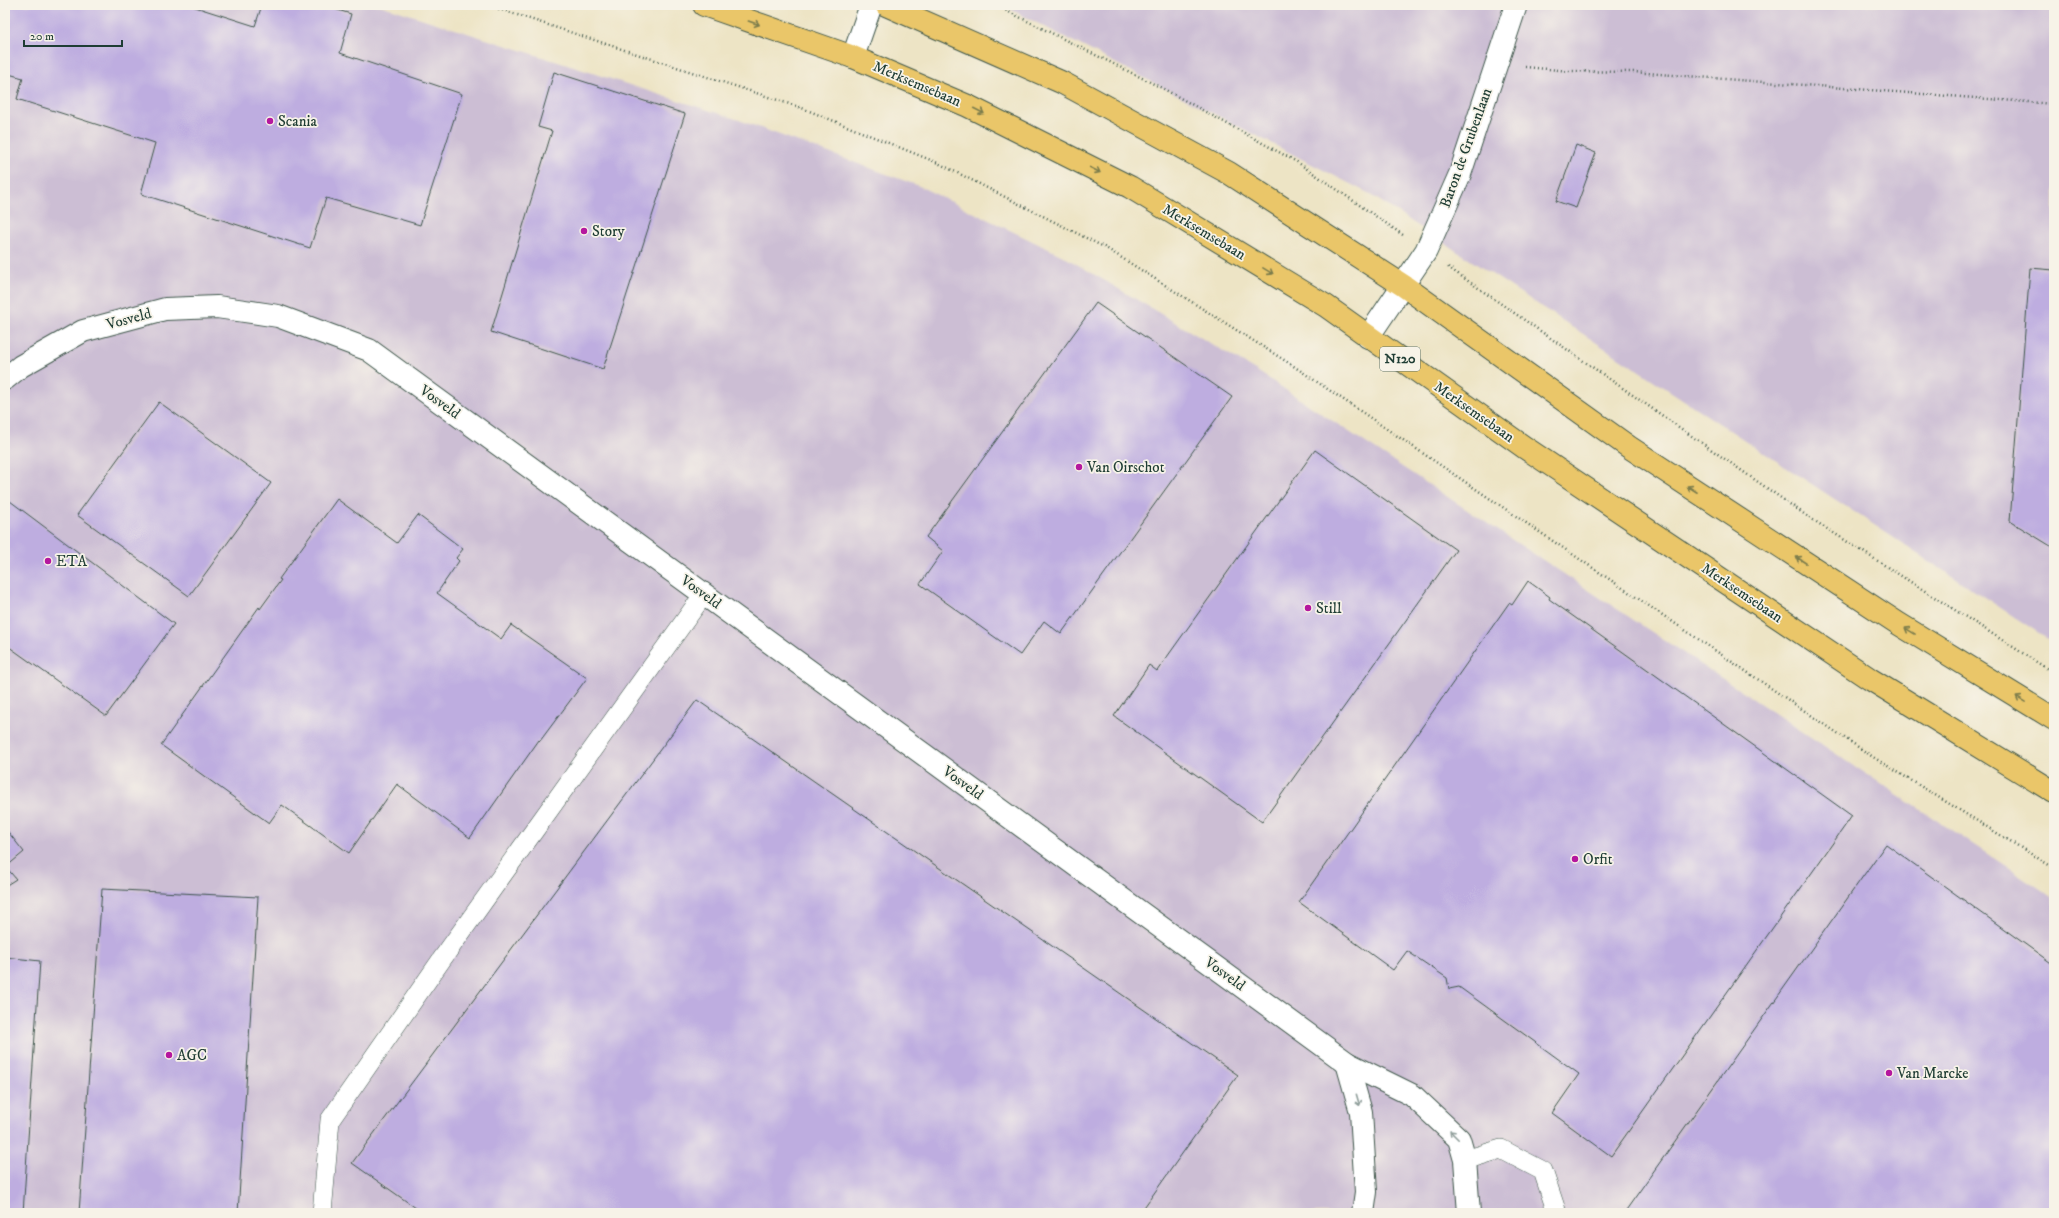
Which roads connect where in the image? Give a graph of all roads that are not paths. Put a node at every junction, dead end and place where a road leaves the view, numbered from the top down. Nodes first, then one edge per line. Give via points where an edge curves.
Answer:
1 (704, 5) edge
2 (871, 5) edge
3 (886, 5) edge
4 (1516, 5) edge
5 (853, 57) junction
6 (1404, 286) junction
7 (1368, 337) junction
8 (5, 378) edge
9 (704, 594) junction
10 (2054, 719) edge
11 (2054, 792) edge
12 (1347, 1063) junction
13 (1465, 1160) junction
14 (322, 1213) edge
15 (1363, 1213) edge
16 (1469, 1213) edge
17 (1557, 1213) edge

1 -> 5 main road, Merksemsebaan / N120
2 - 5 street
3 - 6 main road via 1061,82 1229,173
4 - 6 street, Baron de Grubenlaan via 1460,174 1426,251
5 -> 7 main road, Merksemsebaan / N120 via 968,106 1130,187 1326,306
6 - 7 street, Baron de Grubenlaan
10 -> 6 main road via 1899,624 1629,447
7 - 11 main road, Merksemsebaan / N120 via 1524,447 1870,679
8 - 9 street, Vosveld via 21,366 83,331 165,309 217,307 278,316 369,350
9 - 12 street, Vosveld
9 - 14 lane via 442,959 330,1120
13 -> 12 street, Vosveld via 1459,1139 1412,1094
12 -> 15 street via 1361,1112 1366,1192
13 - 16 street, Vosveld
13 - 17 lane via 1501,1149 1544,1171

